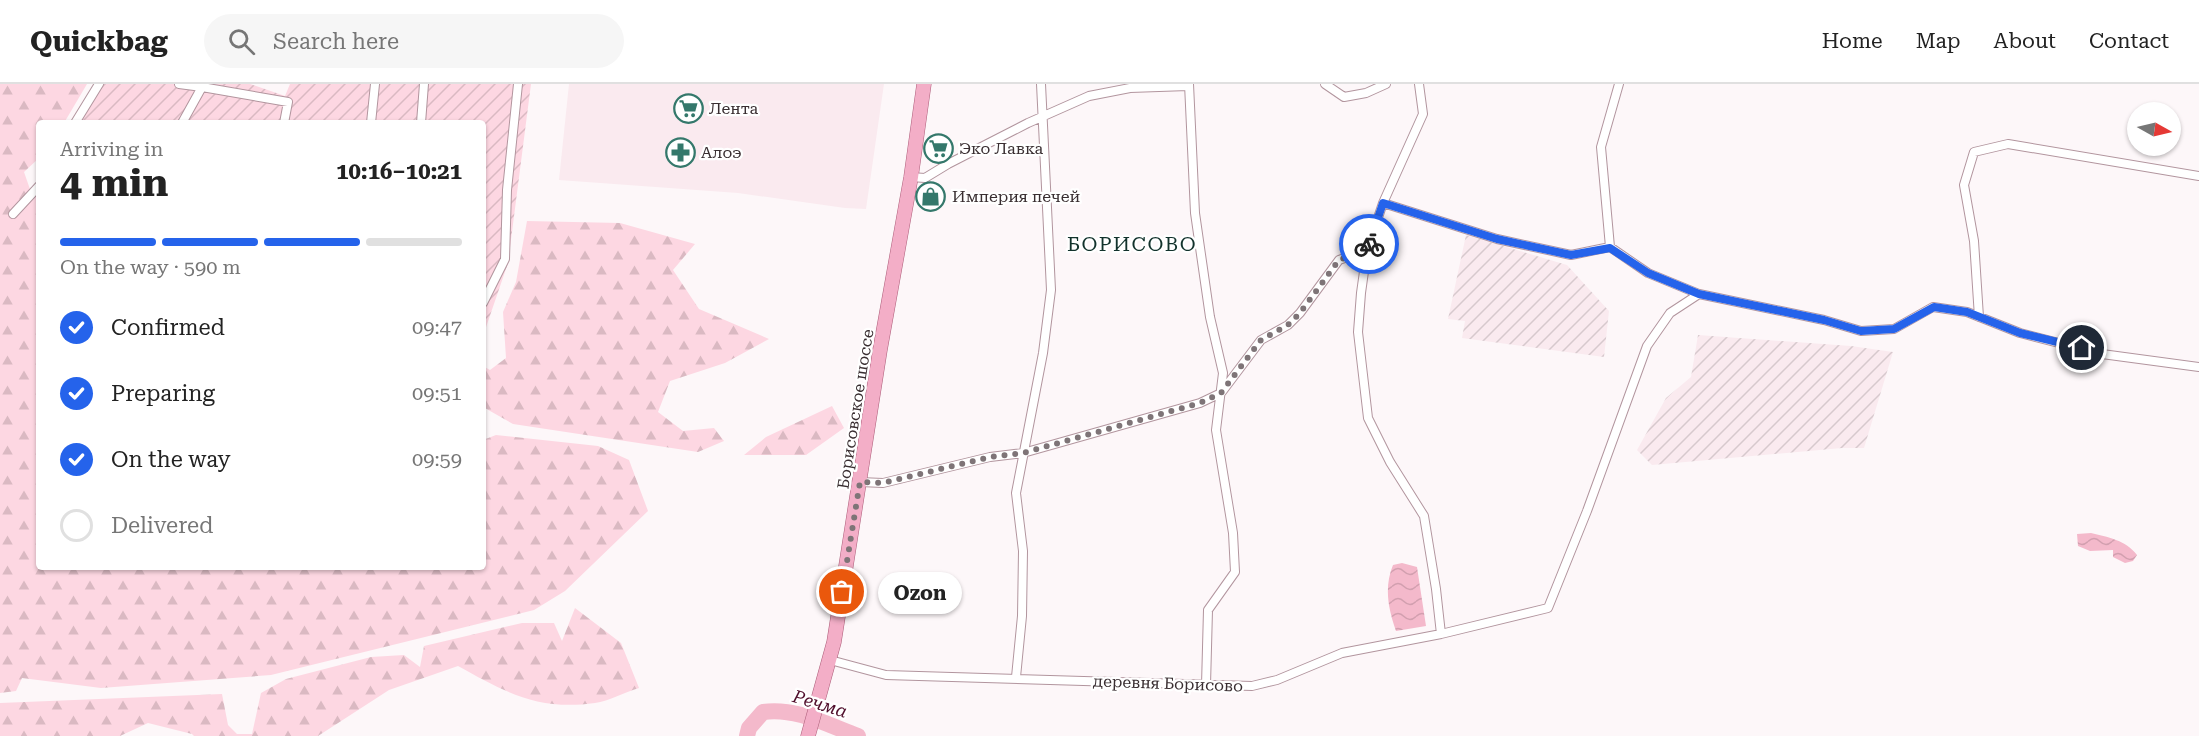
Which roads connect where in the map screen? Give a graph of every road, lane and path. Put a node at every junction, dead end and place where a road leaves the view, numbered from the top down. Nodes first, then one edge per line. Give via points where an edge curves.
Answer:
1 (99, 84) edge
2 (179, 84) edge
3 (375, 84) edge
4 (424, 84) edge
5 (518, 84) edge
6 (924, 84) edge
7 (1041, 84) edge
8 (1325, 84) edge
9 (1386, 84) edge
10 (1419, 84) edge
11 (1618, 84) edge
12 (1189, 85) edge
13 (202, 87) junction
14 (1042, 118) junction
15 (77, 120) edge
16 (184, 120) edge
17 (285, 120) edge
18 (371, 120) edge
19 (421, 120) edge
20 (2199, 176) edge
21 (911, 177) junction
22 (36, 189) edge
23 (1383, 203) junction
24 (13, 214) dead end
25 (1610, 248) junction
26 (1367, 250) junction
27 (1699, 294) junction
28 (486, 297) edge
29 (1979, 317) junction
30 (2199, 368) edge
31 (1221, 393) junction
32 (1023, 453) junction
33 (860, 482) junction
34 (1441, 634) junction
35 (830, 660) junction
36 (1016, 677) junction
37 (1206, 685) junction
38 (808, 736) edge

1 - 15 street
2 - 13 street
3 - 18 street
4 - 19 street
5 - 28 street via 507,190 505,259
6 - 21 main road, Борисовское шоссе
7 - 14 street
8 - 9 street via 1344,97
10 - 23 street via 1423,114
11 - 25 street via 1601,147
12 - 14 street via 1130,88 1089,96
12 - 31 street via 1195,213 1210,317 1223,373
13 - 16 street
13 - 17 street via 288,102
14 - 21 street via 925,178
14 - 32 street via 1051,290
20 - 29 street via 2008,144 1974,152 1964,185 1974,241
21 - 33 main road, Борисовское шоссе
22 - 24 street
23 - 25 street via 1497,239 1571,255
23 - 26 street
25 - 27 street via 1648,273
26 - 31 street via 1339,260 1300,313 1288,325 1261,340
26 - 34 street via 1358,332 1368,418 1424,516
27 - 29 street via 1861,331 1894,329 1934,307
27 - 34 street, деревня Борисово via 1670,313 1647,346 1548,608
29 - 30 street via 2020,333 2102,354
31 - 32 street via 1200,403
31 - 37 street via 1216,430 1233,533 1235,572 1208,610
32 - 33 street via 990,457 883,483
32 - 36 street via 1016,493 1023,551
33 - 35 main road, Борисовское шоссе
34 - 37 street, деревня Борисово via 1342,653 1252,686
35 - 36 street, деревня Борисово via 886,675
35 - 38 main road, Борисовское шоссе
36 - 37 street, деревня Борисово

